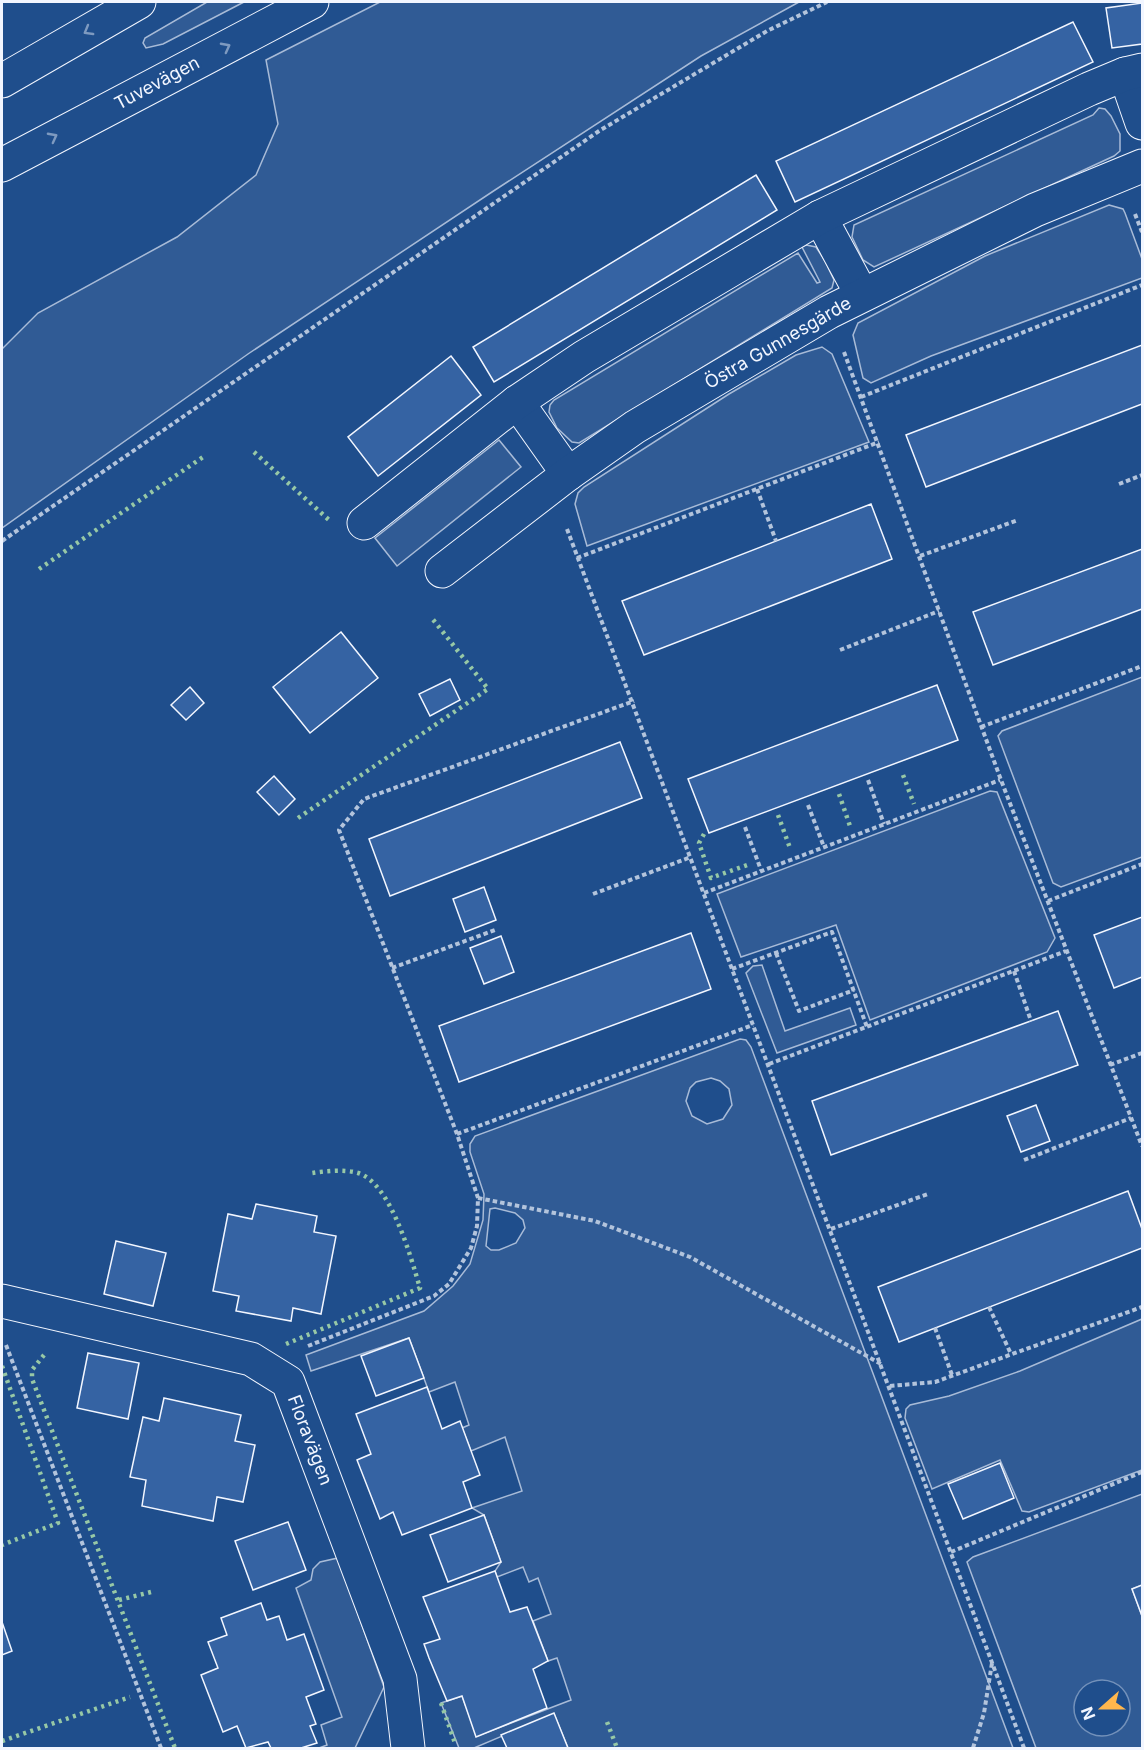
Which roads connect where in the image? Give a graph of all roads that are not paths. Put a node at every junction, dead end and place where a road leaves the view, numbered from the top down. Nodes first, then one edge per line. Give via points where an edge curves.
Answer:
1 (139, 2) edge
2 (312, 2) edge
3 (1134, 72) edge
4 (2, 81) edge
5 (1143, 123) edge
6 (2, 165) edge
7 (1143, 166) edge
8 (820, 217) junction
9 (862, 295) junction
10 (517, 402) junction
11 (558, 483) junction
12 (364, 523) dead end
13 (442, 571) dead end
14 (2, 1301) edge
15 (408, 1749) edge

1 -> 4 street
6 -> 2 street, Tuvevägen
3 - 5 street
3 - 8 street
7 - 9 street, Östra Gunnesgärde via 1035,210
8 - 9 street
8 - 10 street via 584,357
9 - 11 street, Östra Gunnesgärde via 635,427
10 - 11 street
10 - 12 street
11 - 13 street, Östra Gunnesgärde
14 - 15 street, Floravägen via 251,1359 288,1382 400,1679

